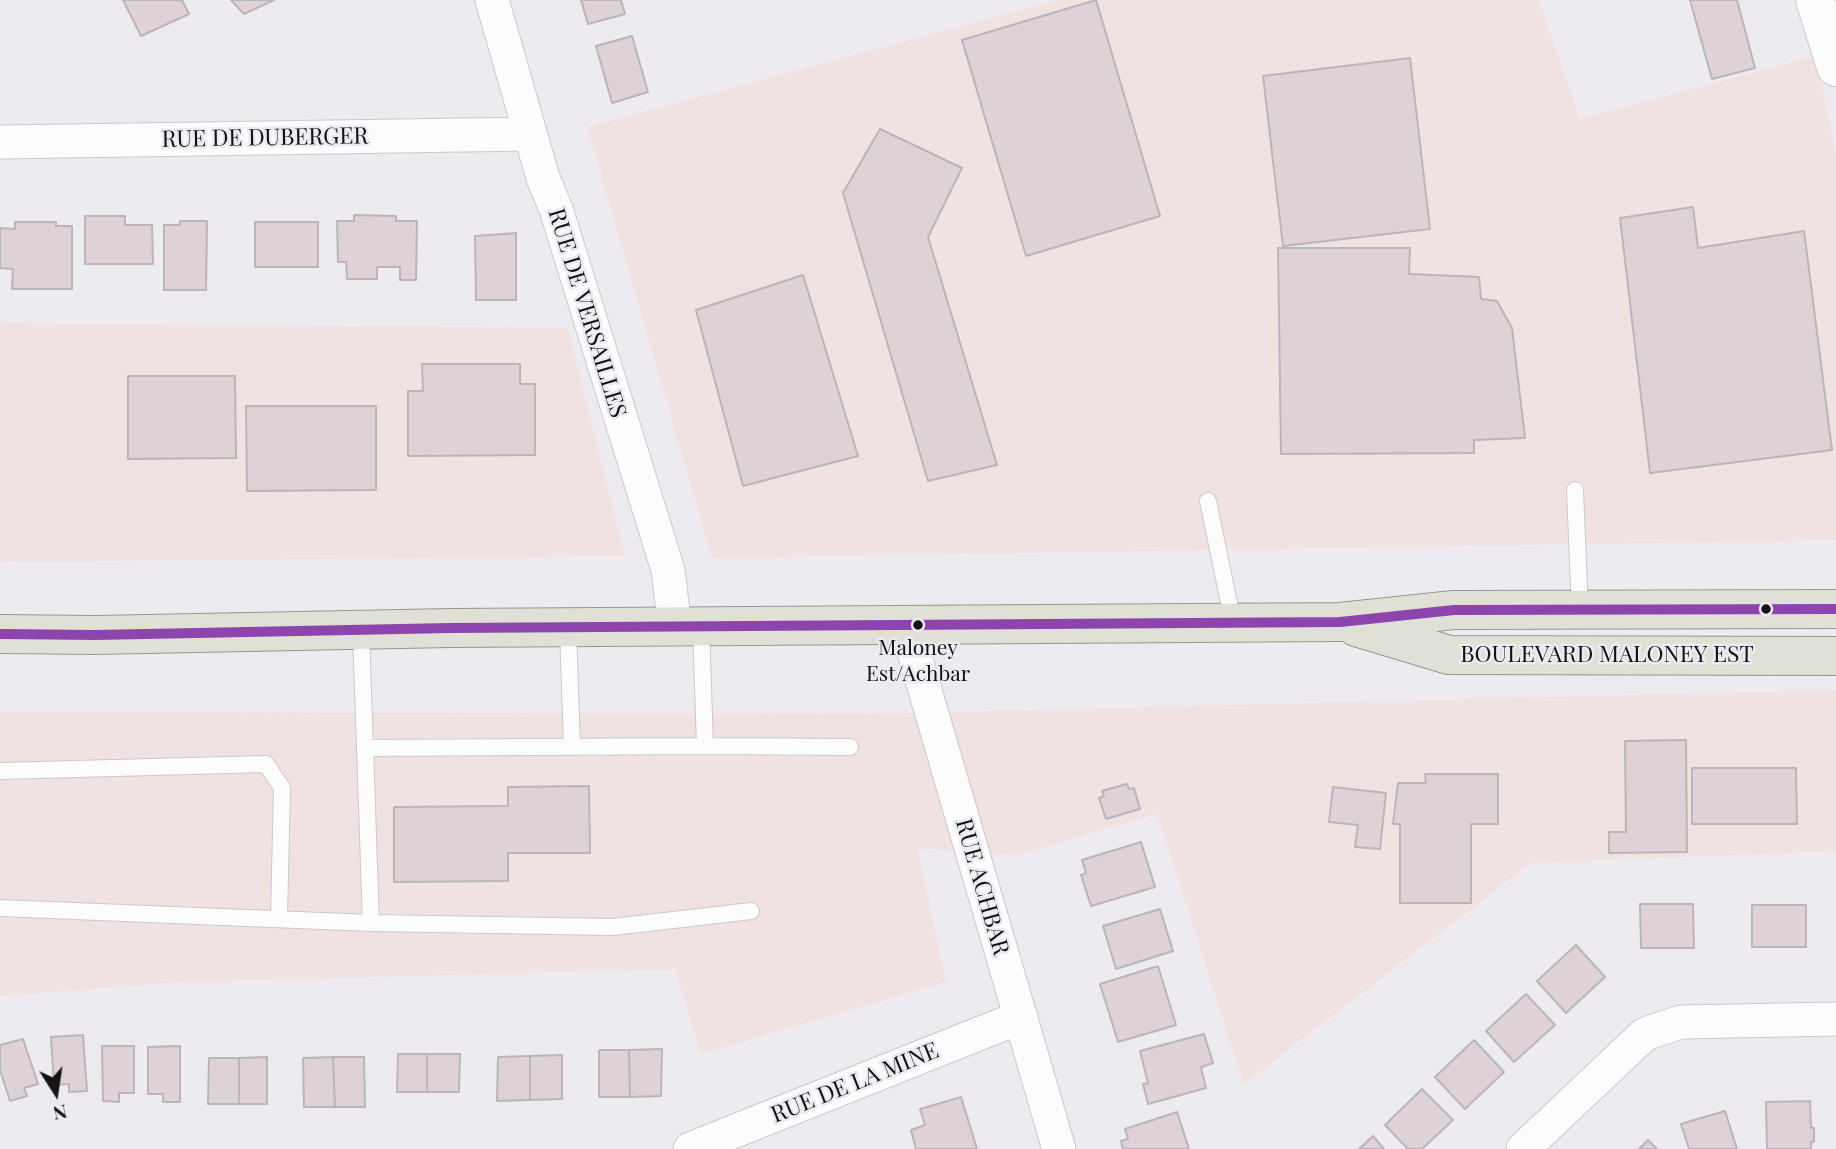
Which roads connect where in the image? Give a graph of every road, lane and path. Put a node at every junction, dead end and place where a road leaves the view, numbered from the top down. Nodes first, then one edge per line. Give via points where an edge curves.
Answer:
1 (492, 0) edge
2 (1815, 0) edge
3 (1836, 67) edge
4 (530, 134) junction
5 (0, 142) edge
6 (1575, 490) dead end
7 (1208, 501) dead end
8 (1836, 609) edge
9 (1580, 610) junction
10 (1233, 622) junction
11 (1340, 622) junction
12 (906, 625) junction
13 (568, 628) junction
14 (688, 628) junction
15 (361, 632) junction
16 (0, 634) edge
17 (1836, 656) edge
18 (572, 747) junction
19 (705, 747) junction
20 (850, 747) dead end
21 (365, 748) junction
22 (0, 771) edge
23 (0, 908) edge
24 (751, 911) dead end
25 (279, 918) junction
26 (371, 923) junction
27 (1021, 1017) junction
28 (1836, 1019) edge
29 (690, 1149) edge
30 (1059, 1149) edge
31 (1524, 1149) edge

1 - 4 street, RUE DE VERSAILLES
2 - 3 street
4 - 5 street, RUE DE DUBERGER
4 - 14 street, RUE DE VERSAILLES
6 - 9 lane
7 - 10 lane
8 - 9 main road, BOULEVARD MALONEY EST
9 - 11 main road, BOULEVARD MALONEY EST via 1454,610
10 - 11 main road, BOULEVARD MALONEY EST
10 - 12 main road, BOULEVARD MALONEY EST
11 - 17 main road, BOULEVARD MALONEY EST via 1449,655
12 - 14 main road, BOULEVARD MALONEY EST
12 - 27 street, RUE ACHBAR
13 - 14 main road, BOULEVARD MALONEY EST
13 - 15 main road, BOULEVARD MALONEY EST
13 - 18 lane
14 - 19 lane
15 - 16 main road, BOULEVARD MALONEY EST
15 - 21 lane
18 - 19 lane
18 - 21 lane
19 - 20 lane
21 - 26 lane
22 - 25 lane via 266,764 282,788
23 - 25 lane
24 - 26 lane via 613,927
25 - 26 lane
27 - 29 street, RUE DE LA MINE
27 - 30 street, RUE ACHBAR
28 - 31 street via 1681,1022 1645,1034

